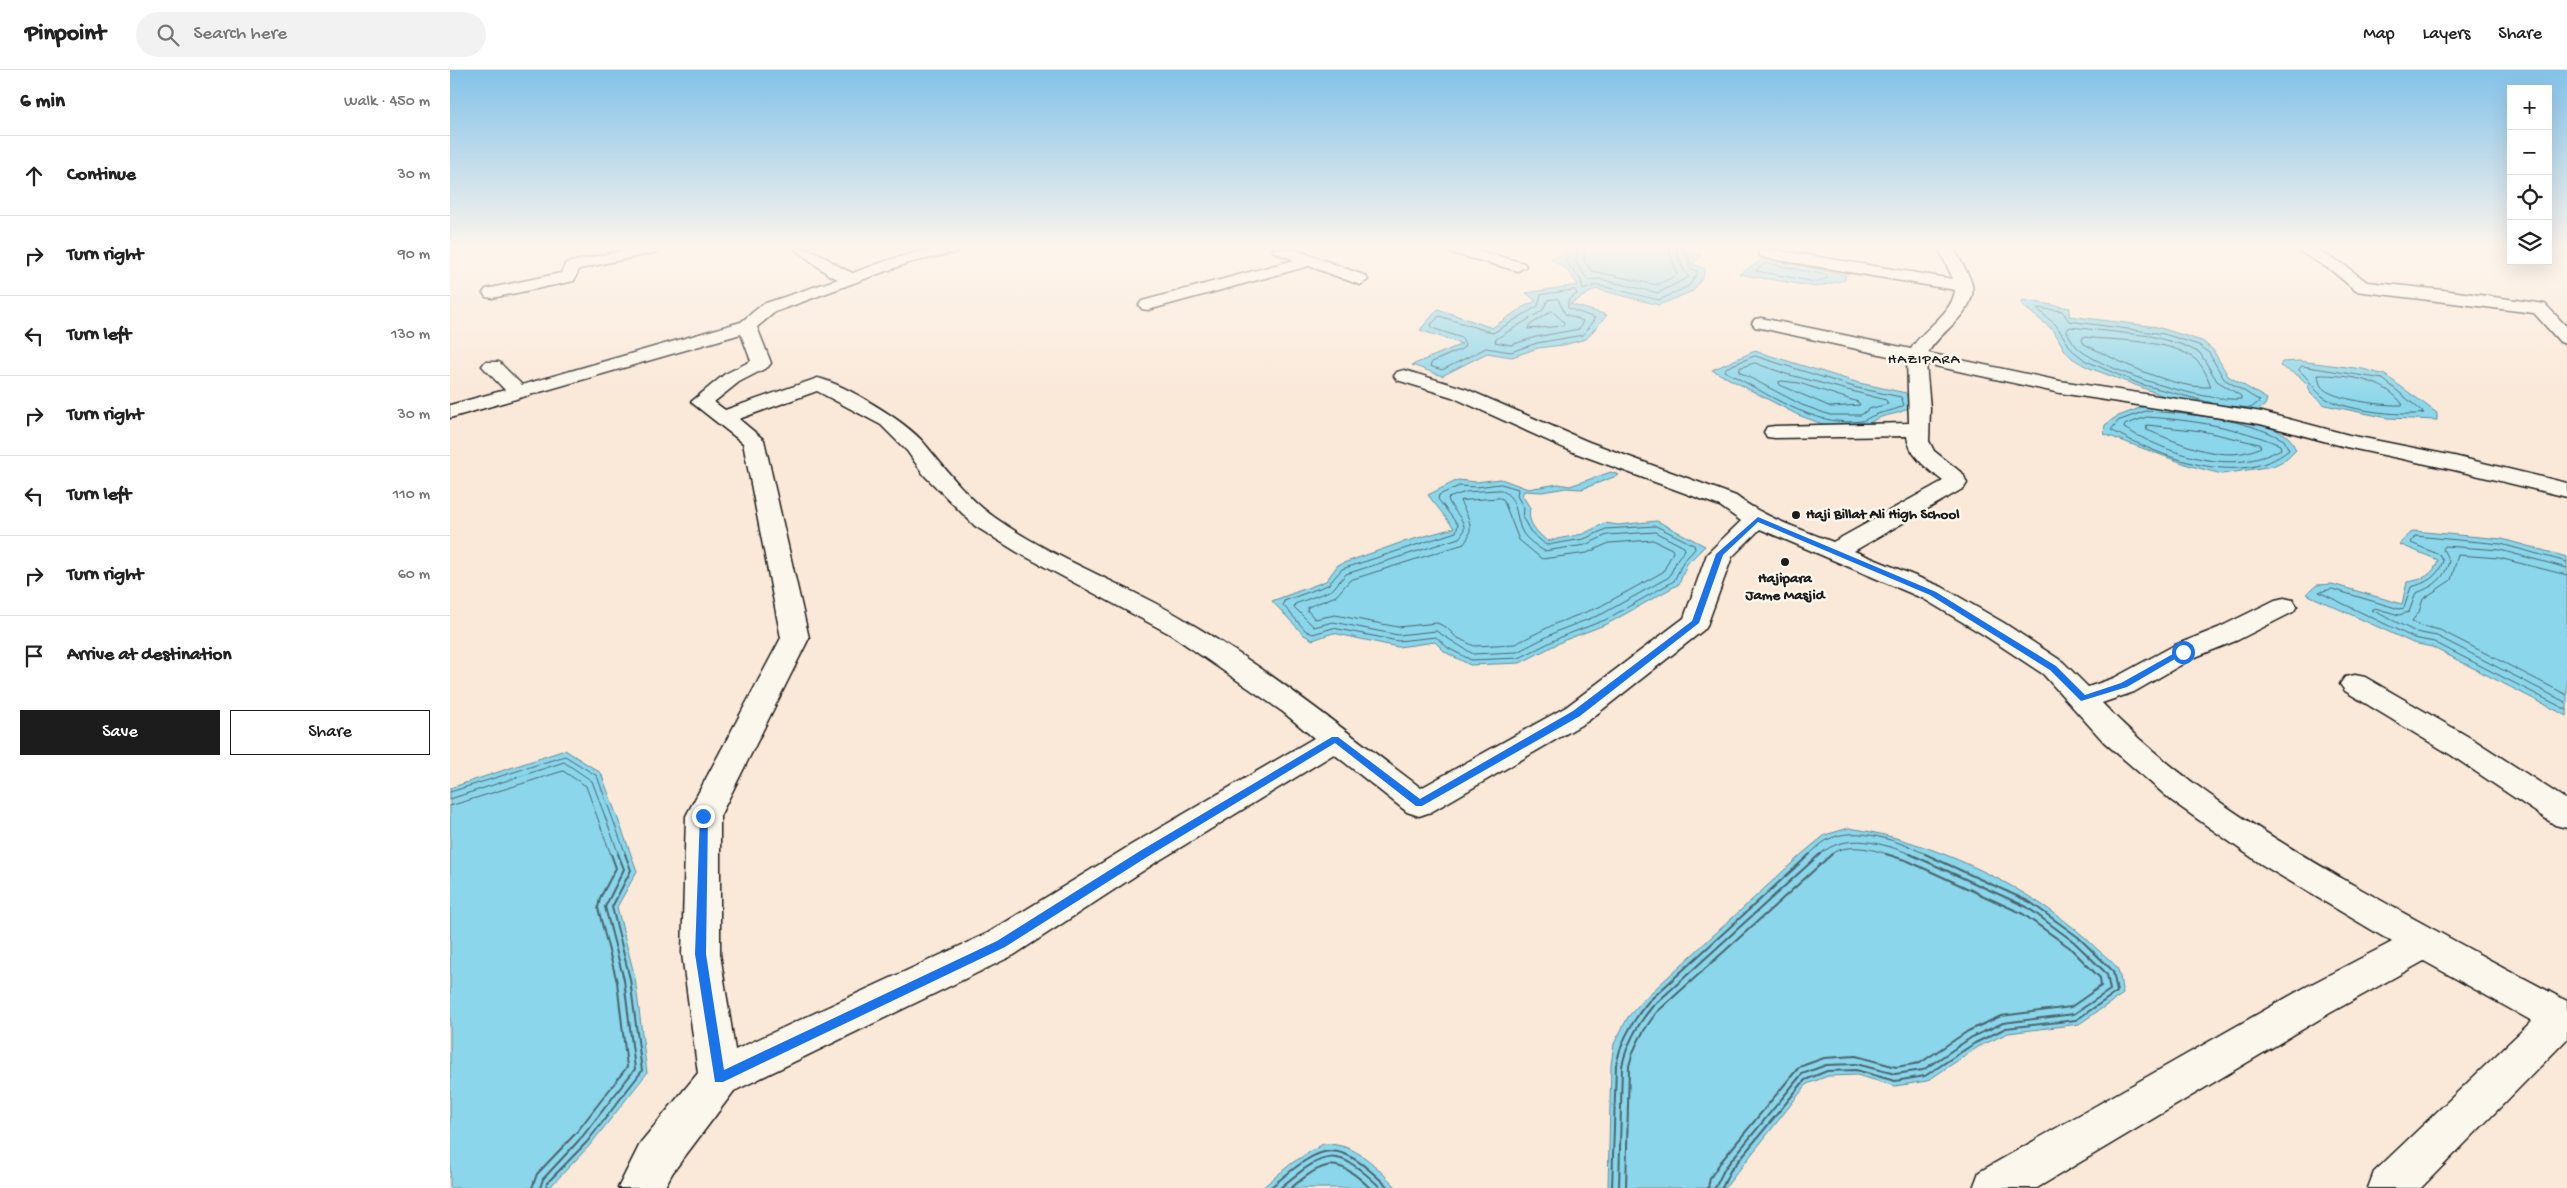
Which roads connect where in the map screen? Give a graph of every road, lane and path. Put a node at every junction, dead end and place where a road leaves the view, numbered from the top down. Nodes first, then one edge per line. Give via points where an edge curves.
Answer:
1 (789, 301) edge
2 (1162, 301) edge
3 (1960, 301) edge
4 (2489, 301) edge
5 (1148, 305) dead end
6 (2539, 308) junction
7 (2558, 308) dead end
8 (1761, 323) dead end
9 (747, 326) junction
10 (2567, 338) edge
11 (1918, 355) junction
12 (492, 366) dead end
13 (1404, 376) dead end
14 (517, 391) junction
15 (450, 412) edge
16 (723, 418) junction
17 (1917, 429) junction
18 (1775, 432) dead end
19 (2567, 490) edge
20 (1758, 519) junction
21 (1835, 551) junction
22 (2284, 606) dead end
23 (2355, 684) dead end
24 (2084, 699) junction
25 (1335, 739) junction
26 (2567, 816) edge
27 (2424, 944) junction
28 (2564, 1020) edge
29 (719, 1078) junction
30 (640, 1188) edge
31 (1995, 1188) edge
32 (2390, 1188) edge

1 - 9 street via 769,308
2 - 5 street
3 - 11 street
4 - 6 street
6 - 7 street
6 - 10 street
8 - 11 street
9 - 14 street
9 - 16 street via 761,363 732,378 701,402
11 - 17 street via 1916,382 1920,417
11 - 19 street via 2060,387 2262,418 2356,443
12 - 14 street
13 - 20 street via 1459,393 1581,447 1728,500 1739,510
14 - 15 street
16 - 25 street via 818,384 888,421 916,446 932,470 984,520 1042,556 1180,628 1294,705
16 - 29 street via 753,440 794,638 703,816 701,954
17 - 18 street
17 - 21 street via 1920,444 1928,457 1956,483
20 - 21 street
20 - 25 street via 1720,554 1696,622 1577,714 1419,804
21 - 24 street via 1933,593 2053,668
22 - 24 street via 2183,652 2124,685
23 - 26 street via 2426,723
24 - 27 street via 2115,735 2184,793 2272,855
25 - 29 street via 1001,944
27 - 28 street
27 - 31 street via 2316,1000
28 - 32 street
29 - 30 street via 657,1157

